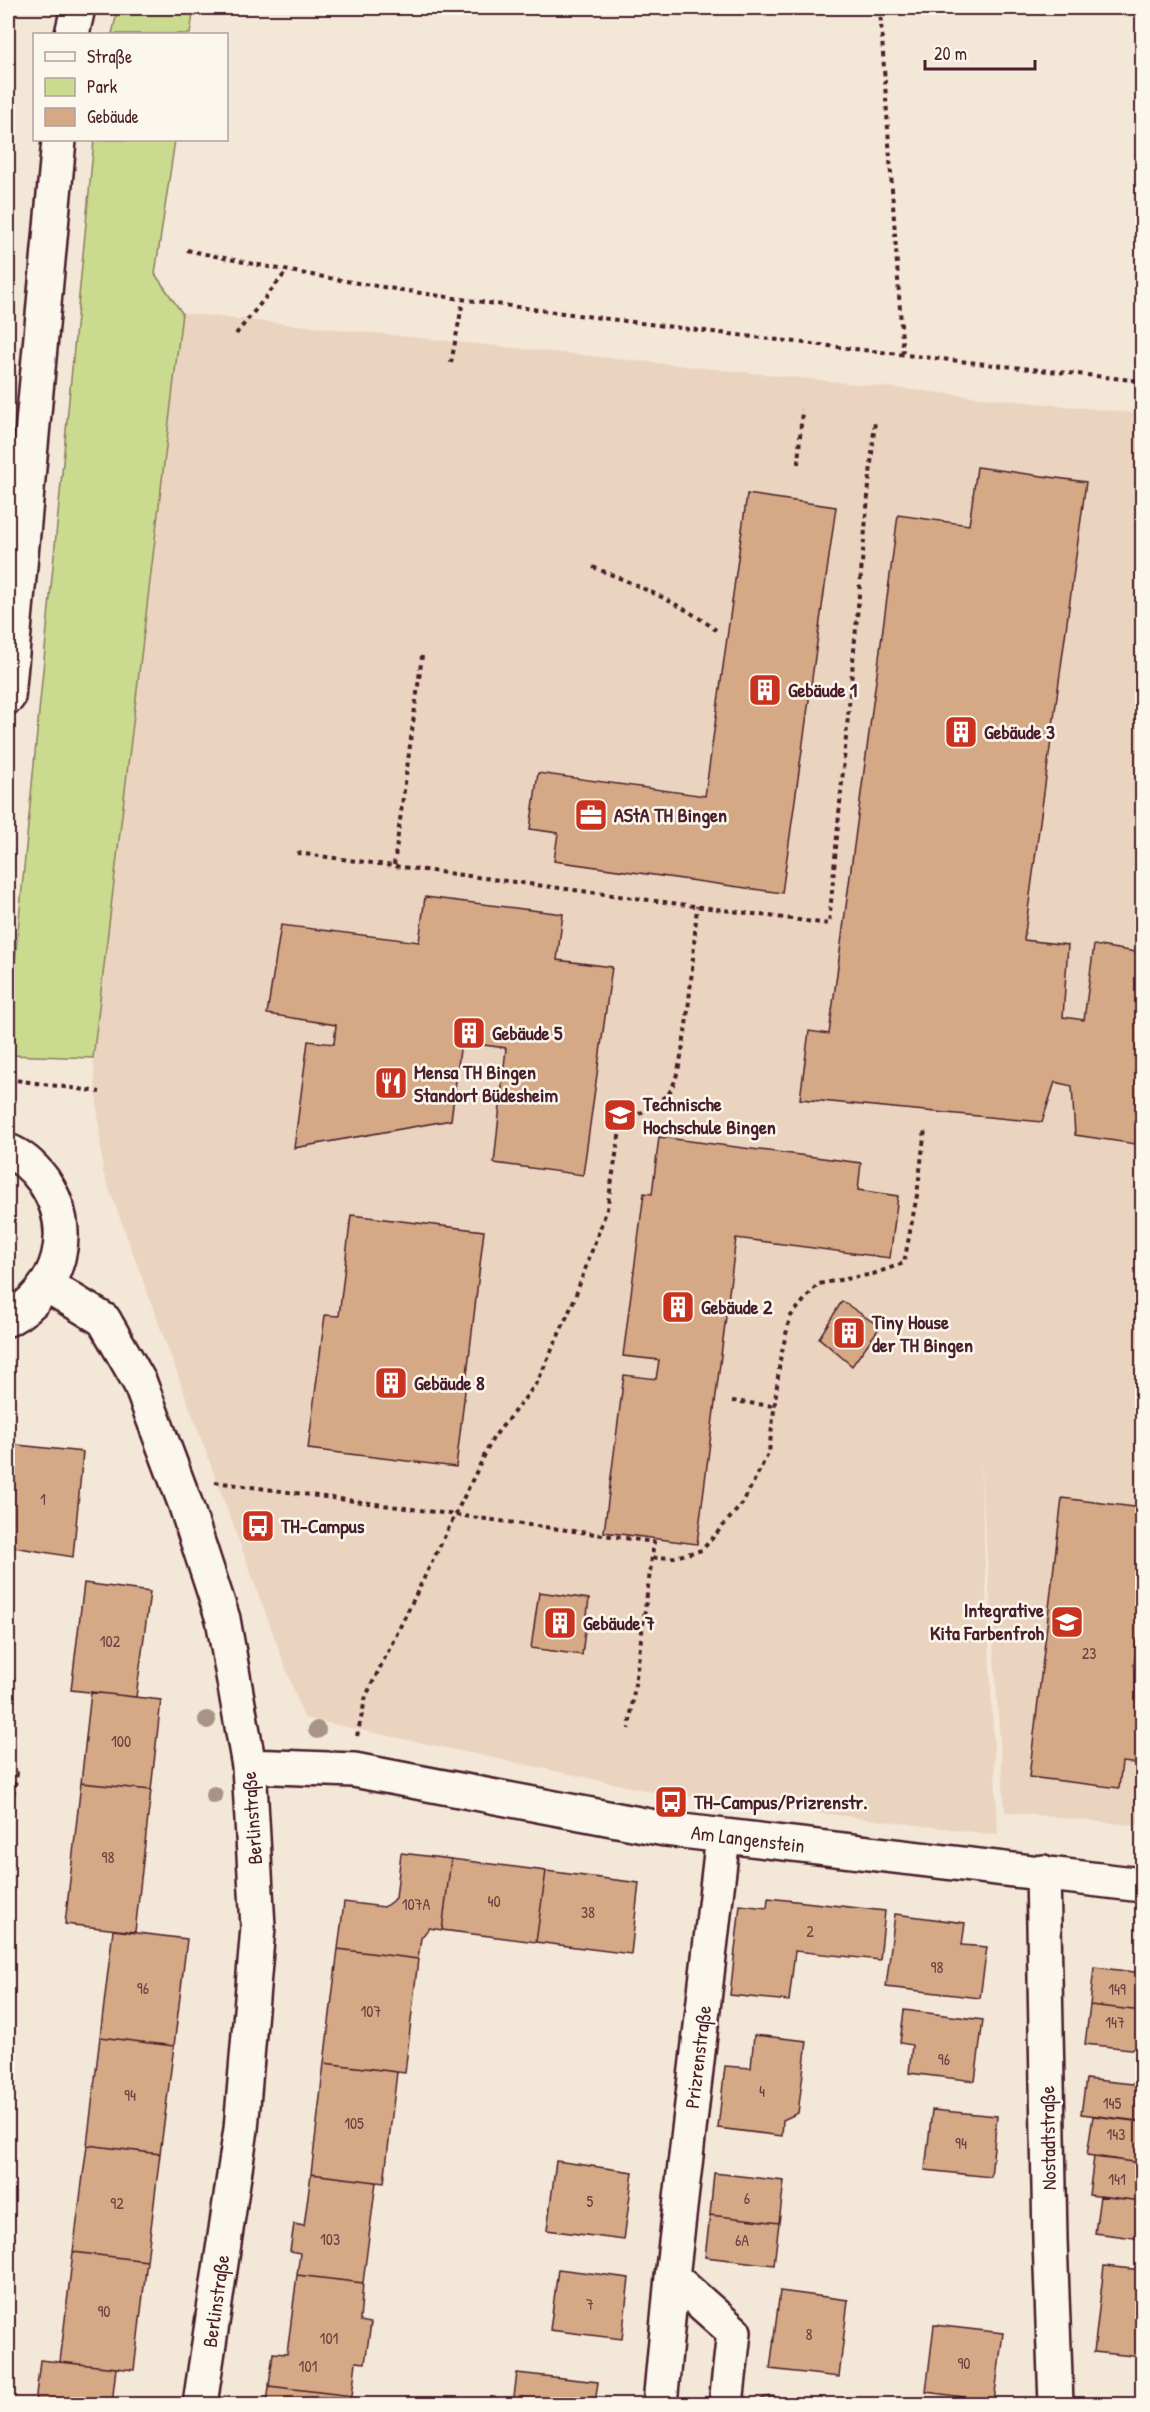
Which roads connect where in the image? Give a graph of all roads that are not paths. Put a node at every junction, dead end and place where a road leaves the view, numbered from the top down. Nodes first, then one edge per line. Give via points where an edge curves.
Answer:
1 (78, 8) edge
2 (72, 33) edge
3 (59, 141) edge
4 (8, 697) edge
5 (8, 1151) edge
6 (47, 1285) junction
7 (8, 1320) edge
8 (249, 1766) junction
9 (723, 1836) junction
10 (1043, 1872) junction
11 (1143, 1885) edge
12 (672, 2277) junction
13 (200, 2404) edge
14 (660, 2404) edge
15 (726, 2404) edge
16 (1056, 2404) edge

1 - 2 street
3 - 4 street
5 - 6 street via 35,1170 52,1193 62,1223 60,1256
6 - 7 street via 30,1305
6 - 8 street, Berlinstraße via 104,1320 140,1383 223,1619
8 - 9 street, Am Langenstein via 354,1770 665,1829
8 - 13 street, Berlinstraße via 258,1927 241,2130
9 - 10 street, Am Langenstein
9 - 12 street, Prizrenstraße
10 - 11 street, Am Langenstein
10 - 16 street, Nostadtstraße
12 - 14 street, Prizrenstraße
12 - 15 street via 734,2332

